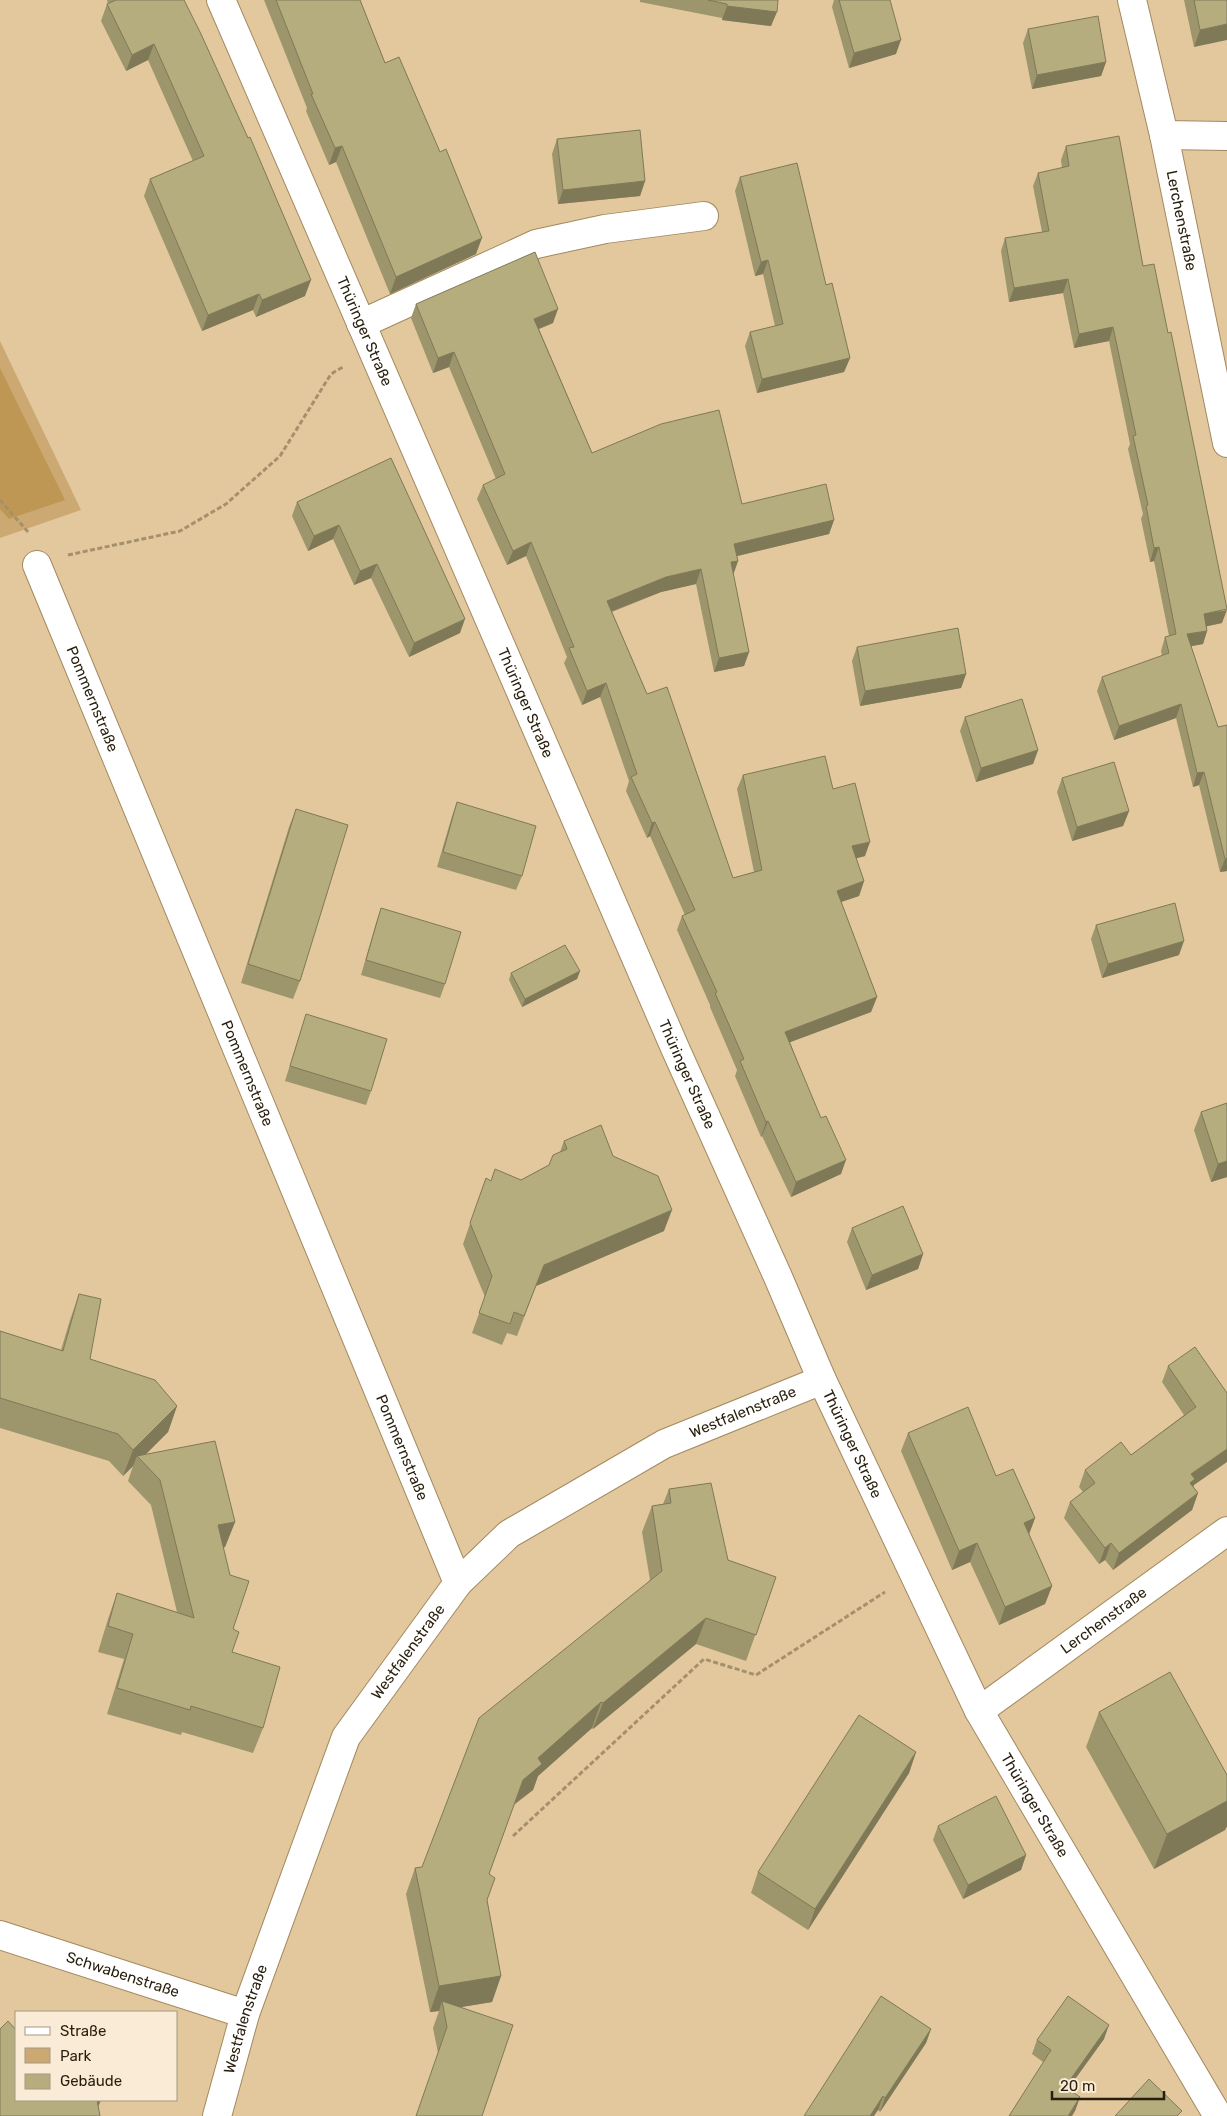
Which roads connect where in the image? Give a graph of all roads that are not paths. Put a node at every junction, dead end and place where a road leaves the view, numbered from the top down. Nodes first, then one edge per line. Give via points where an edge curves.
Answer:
1 (221, 0) edge
2 (1132, 0) edge
3 (1164, 135) junction
4 (1227, 136) edge
5 (704, 216) dead end
6 (361, 324) junction
7 (1227, 443) edge
8 (44, 562) road end
9 (822, 1380) junction
10 (1227, 1531) edge
11 (458, 1583) junction
12 (979, 1711) junction
13 (0, 1935) edge
14 (245, 2014) junction
15 (217, 2116) edge
16 (1218, 2116) edge

1 - 6 street, Thüringer Straße
2 - 3 street, Lerchenstraße
3 - 4 street
3 - 7 street, Lerchenstraße
5 - 6 street via 605,229 536,244
6 - 9 street, Thüringer Straße via 674,1048
8 - 11 street, Pommernstraße
9 - 11 street, Westfalenstraße via 664,1444 509,1534
9 - 12 street, Thüringer Straße
10 - 12 street, Lerchenstraße
11 - 14 street, Westfalenstraße via 346,1736
12 - 16 street, Thüringer Straße
13 - 14 street, Schwabenstraße
14 - 15 street, Westfalenstraße

